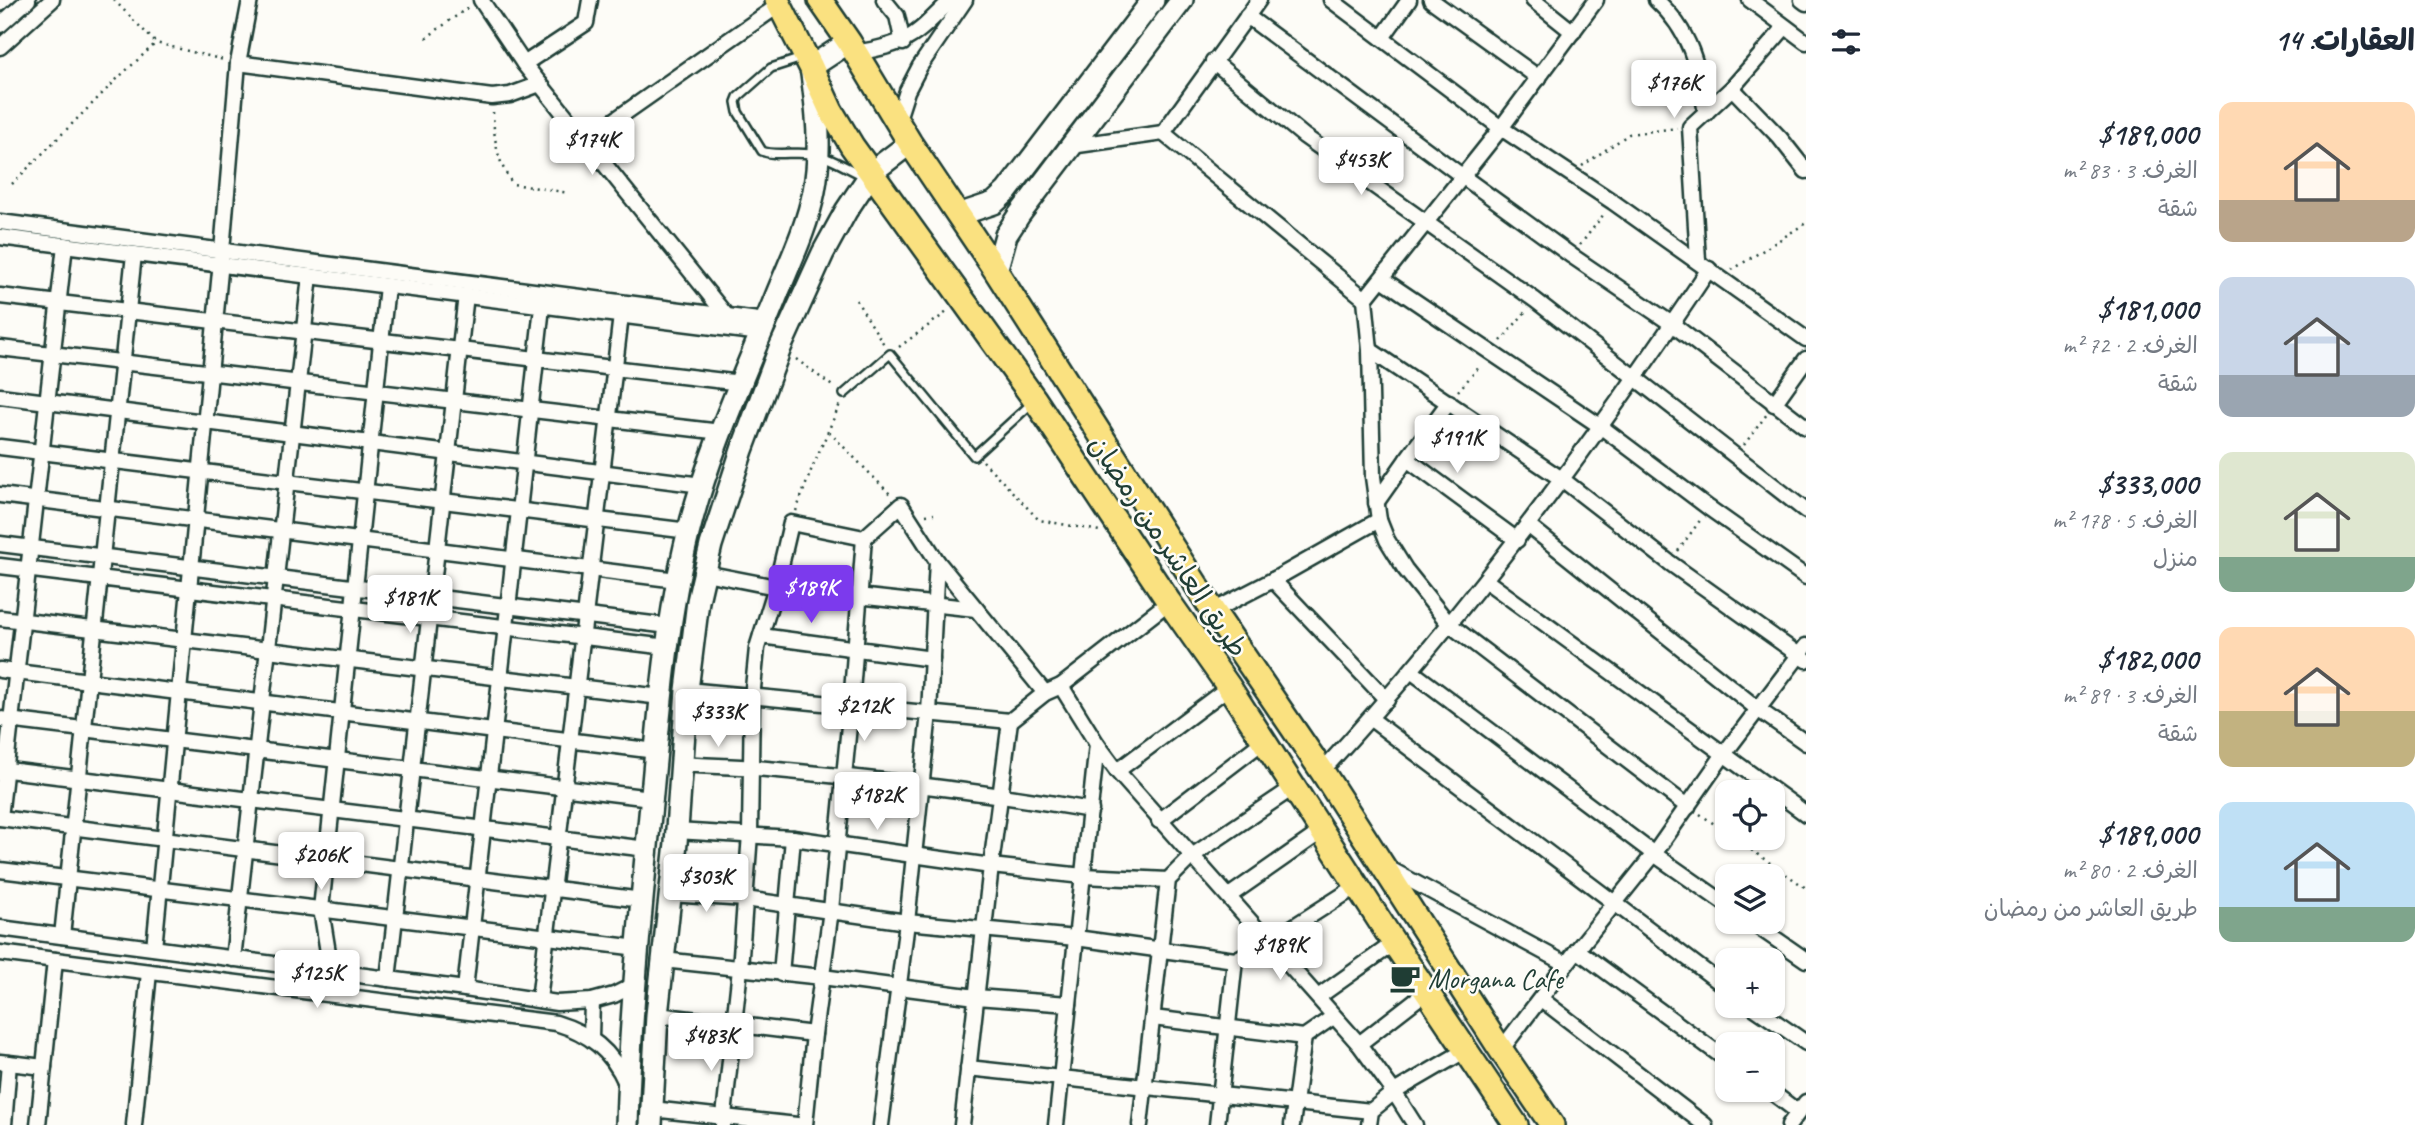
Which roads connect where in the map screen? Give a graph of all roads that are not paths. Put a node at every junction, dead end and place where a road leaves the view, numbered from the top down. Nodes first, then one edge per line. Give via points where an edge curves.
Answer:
1 (28, 0) edge
2 (52, 0) edge
3 (250, 0) edge
4 (480, 0) edge
5 (590, 0) edge
6 (820, 0) edge
7 (884, 0) edge
8 (951, 0) edge
9 (965, 0) edge
10 (1153, 0) edge
11 (1182, 0) edge
12 (1259, 0) edge
13 (1331, 0) edge
14 (1409, 0) edge
15 (1431, 0) edge
16 (1533, 0) edge
17 (1596, 0) edge
18 (1656, 0) edge
19 (1750, 0) edge
20 (778, 2) edge
21 (1247, 16) junction
22 (0, 25) edge
23 (1785, 27) junction
24 (1573, 32) junction
25 (1382, 38) junction
26 (1806, 42) edge
27 (903, 43) junction
28 (0, 47) edge
29 (852, 48) junction
30 (1213, 61) junction
31 (809, 62) junction
32 (238, 64) junction
33 (524, 64) junction
34 (1539, 78) junction
35 (540, 84) junction
36 (1732, 88) junction
37 (1706, 113) junction
38 (897, 122) junction
39 (1502, 128) junction
40 (1163, 133) junction
41 (585, 141) junction
42 (910, 143) junction
43 (1071, 146) junction
44 (819, 155) junction
45 (1806, 171) edge
46 (870, 175) junction
47 (1462, 176) junction
48 (958, 215) junction
49 (0, 222) edge
50 (1427, 222) junction
51 (0, 237) edge
52 (65, 245) junction
53 (134, 254) junction
54 (222, 258) junction
55 (1709, 269) junction
56 (996, 271) junction
57 (310, 276) junction
58 (1382, 279) junction
59 (387, 286) junction
60 (466, 295) junction
61 (0, 296) edge
62 (543, 298) junction
63 (1365, 299) junction
64 (59, 303) junction
65 (622, 309) junction
66 (128, 311) junction
67 (726, 315) junction
68 (216, 321) junction
69 (1672, 324) junction
70 (763, 327) junction
71 (737, 330) junction
72 (304, 332) junction
73 (1806, 339) edge
74 (381, 341) junction
75 (0, 348) edge
76 (460, 350) junction
77 (1370, 350) junction
78 (53, 354) junction
79 (536, 359) junction
80 (1806, 359) edge
81 (123, 362) junction
82 (614, 368) junction
83 (211, 372) junction
84 (1633, 378) junction
85 (298, 382) junction
86 (741, 383) junction
87 (376, 391) junction
88 (844, 394) road end
89 (0, 396) edge
90 (1035, 400) junction
91 (454, 401) junction
92 (47, 402) junction
93 (1449, 402) junction
94 (1774, 404) junction
95 (530, 409) junction
96 (117, 411) junction
97 (608, 418) junction
98 (206, 422) junction
99 (1600, 426) junction
100 (1806, 427) edge
101 (293, 432) junction
102 (721, 432) junction
103 (370, 442) junction
104 (0, 447) edge
105 (448, 452) junction
106 (42, 453) junction
107 (1406, 459) junction
108 (112, 461) junction
109 (523, 461) junction
110 (602, 470) junction
111 (201, 472) junction
112 (1563, 480) junction
113 (287, 482) junction
114 (702, 485) junction
115 (365, 492) junction
116 (0, 495) edge
117 (36, 499) junction
118 (443, 501) junction
119 (1376, 503) junction
120 (107, 508) junction
121 (518, 511) junction
122 (1806, 511) edge
123 (196, 519) junction
124 (596, 520) junction
125 (1379, 520) junction
126 (1528, 525) junction
127 (282, 529) junction
128 (689, 531) junction
129 (864, 538) junction
130 (360, 539) junction
131 (1517, 540) junction
132 (0, 544) edge
133 (31, 548) junction
134 (437, 549) junction
135 (102, 557) junction
136 (513, 558) junction
137 (937, 561) junction
138 (0, 566) edge
139 (590, 567) junction
140 (192, 568) junction
141 (28, 569) junction
142 (705, 573) junction
143 (1806, 577) edge
144 (100, 578) junction
145 (276, 578) junction
146 (677, 580) junction
147 (1273, 580) junction
148 (1485, 580) junction
149 (776, 587) junction
150 (355, 588) junction
151 (190, 589) junction
152 (432, 597) junction
153 (860, 597) junction
154 (274, 599) junction
155 (1169, 602) junction
156 (935, 606) junction
157 (507, 607) junction
158 (353, 609) junction
159 (976, 609) junction
160 (1213, 611) junction
161 (584, 616) junction
162 (0, 618) edge
163 (429, 618) junction
164 (23, 620) junction
165 (1449, 625) junction
166 (505, 628) junction
167 (94, 629) junction
168 (761, 636) junction
169 (582, 637) junction
170 (668, 637) junction
171 (184, 640) junction
172 (856, 648) junction
173 (268, 650) junction
174 (1804, 654) edge
175 (347, 659) junction
176 (932, 659) junction
177 (424, 669) junction
178 (0, 670) edge
179 (1411, 671) junction
180 (17, 672) junction
181 (499, 678) junction
182 (89, 681) junction
183 (1061, 686) junction
184 (575, 687) junction
185 (1229, 687) junction
186 (687, 690) junction
187 (179, 692) junction
188 (1045, 693) junction
189 (661, 697) junction
190 (752, 698) junction
191 (1387, 700) junction
192 (262, 702) junction
193 (851, 705) junction
194 (1759, 710) junction
195 (342, 712) junction
196 (929, 713) junction
197 (6, 719) edge
198 (1371, 719) junction
199 (1010, 721) junction
200 (418, 722) junction
201 (84, 729) junction
202 (494, 731) junction
203 (175, 740) junction
204 (569, 740) junction
205 (1265, 740) junction
206 (1097, 744) junction
207 (1806, 744) edge
208 (257, 750) junction
209 (656, 751) junction
210 (1724, 754) junction
211 (337, 760) junction
212 (681, 764) junction
213 (753, 768) junction
214 (412, 769) junction
215 (3, 770) edge
216 (1117, 771) junction
217 (1322, 771) junction
218 (843, 777) junction
219 (488, 778) junction
220 (79, 779) junction
221 (921, 786) junction
222 (1294, 787) junction
223 (563, 788) junction
224 (170, 790) junction
225 (1000, 794) junction
226 (652, 798) junction
227 (251, 800) junction
228 (1688, 807) junction
229 (332, 810) junction
230 (1091, 810) junction
231 (1806, 814) edge
232 (0, 818) edge
233 (406, 820) junction
234 (1159, 821) junction
235 (74, 827) junction
236 (483, 829) junction
237 (676, 831) junction
238 (1322, 831) junction
239 (750, 834) junction
240 (557, 838) junction
241 (793, 838) junction
242 (165, 839) junction
243 (836, 844) junction
244 (245, 849) junction
245 (647, 849) junction
246 (914, 854) junction
247 (1654, 855) junction
248 (1192, 856) junction
249 (326, 860) junction
250 (991, 866) junction
251 (1385, 866) junction
252 (401, 869) junction
253 (0, 870) edge
254 (1083, 876) junction
255 (68, 878) junction
256 (477, 879) junction
257 (1168, 880) junction
258 (1357, 886) junction
259 (551, 889) junction
260 (160, 890) junction
261 (1401, 892) junction
262 (670, 894) junction
263 (1229, 896) junction
264 (1715, 897) edge
265 (239, 899) junction
266 (745, 899) junction
267 (642, 900) junction
268 (1614, 902) junction
269 (788, 905) junction
270 (321, 909) junction
271 (831, 910) junction
272 (395, 918) junction
273 (907, 922) junction
274 (0, 928) edge
275 (472, 928) junction
276 (985, 930) junction
277 (1768, 934) edge
278 (62, 936) junction
279 (545, 937) junction
280 (1076, 938) junction
281 (1268, 943) junction
282 (1395, 945) junction
283 (154, 948) junction
284 (638, 948) junction
285 (1161, 949) junction
286 (1577, 950) junction
287 (0, 953) edge
288 (233, 959) junction
289 (55, 960) junction
290 (663, 960) junction
291 (1235, 960) junction
292 (1806, 960) edge
293 (1566, 964) junction
294 (740, 969) junction
295 (331, 971) junction
296 (149, 972) junction
297 (781, 974) junction
298 (1454, 974) junction
299 (822, 977) junction
300 (388, 979) junction
301 (1715, 979) edge
302 (634, 985) junction
303 (899, 988) junction
304 (465, 989) junction
305 (1426, 992) junction
306 (976, 996) junction
307 (1318, 996) junction
308 (1541, 999) junction
309 (539, 1000) junction
310 (592, 1001) junction
311 (1069, 1004) junction
312 (657, 1015) junction
313 (1333, 1017) junction
314 (1153, 1018) junction
315 (1444, 1018) junction
316 (1770, 1018) edge
317 (734, 1025) junction
318 (1226, 1027) junction
319 (814, 1034) junction
320 (1304, 1037) junction
321 (591, 1038) junction
322 (1806, 1043) edge
323 (1359, 1044) junction
324 (1466, 1050) junction
325 (1502, 1050) junction
326 (1715, 1051) edge
327 (4, 1062) edge
328 (44, 1068) junction
329 (968, 1068) junction
330 (1060, 1077) junction
331 (628, 1087) junction
332 (1145, 1087) junction
333 (1394, 1092) junction
334 (1220, 1094) junction
335 (1785, 1098) edge
336 (1295, 1103) junction
337 (1802, 1107) edge
338 (651, 1117) edge
339 (1370, 1118) edge
340 (724, 1120) edge
341 (4, 1125) edge
342 (38, 1125) edge
343 (134, 1125) edge
344 (627, 1125) edge
345 (797, 1125) edge
346 (806, 1125) edge
347 (881, 1125) edge
348 (962, 1125) edge
349 (1056, 1125) edge
350 (1140, 1125) edge
351 (1217, 1125) edge
352 (1292, 1125) edge
353 (1415, 1125) edge
354 (1516, 1125) edge
355 (1552, 1125) edge
356 (1705, 1125) edge
357 (1789, 1125) edge

1 - 22 street
2 - 28 street
3 - 32 street
4 - 33 street
5 - 33 street via 586,23
6 - 29 main road, طريق العاشر من رمضان
7 - 27 street via 897,16
8 - 27 street
9 - 38 street via 920,66
10 - 48 main road via 1007,191 994,203
11 - 43 main road
12 - 21 street
13 - 25 street
14 - 25 street
15 - 34 street
16 - 24 street
17 - 24 street
18 - 37 street via 1683,32 1694,55
19 - 23 street
20 - 31 main road, طريق العاشر من رمضان
20 - 41 street
21 - 30 street
21 - 47 street
23 - 26 street
23 - 36 street
24 - 34 street
25 - 39 street
27 - 29 street
29 - 31 main road
29 - 38 main road, طريق العاشر من رمضان
30 - 40 street
30 - 50 street via 1304,136
31 - 44 main road
31 - 44 lane via 771,68 741,92 736,107 762,151
31 - 46 main road, طريق العاشر من رمضان via 831,111
32 - 35 street via 492,97
32 - 54 street
33 - 35 street
34 - 39 street
35 - 41 street
36 - 37 street
36 - 45 street
37 - 55 street via 1690,127
38 - 42 main road, طريق العاشر من رمضان
39 - 47 street
39 - 55 street
40 - 43 street
40 - 63 street
41 - 67 street
42 - 46 main road
42 - 48 main road, طريق العاشر من رمضان
43 - 56 main road via 1006,235
44 - 46 lane
44 - 70 main road via 814,194 802,232
46 - 90 main road, طريق العاشر من رمضان
46 - 142 main road via 823,253 780,348 742,450
47 - 50 street
47 - 69 street
48 - 56 main road, طريق العاشر من رمضان
49 - 54 street
50 - 58 street
50 - 84 street
51 - 52 street
52 - 53 street
52 - 64 street
53 - 54 street
53 - 66 street
54 - 57 street
54 - 62 street
54 - 68 street
55 - 69 street
55 - 73 street
56 - 160 main road, طريق العاشر من رمضان
57 - 59 street
57 - 72 street
58 - 63 street
58 - 99 street
59 - 60 street
59 - 74 street
60 - 62 street
60 - 76 street
61 - 64 street
62 - 65 street
62 - 79 street
63 - 77 street
64 - 66 street
64 - 78 street
65 - 67 street
65 - 71 street
65 - 82 street
66 - 68 street
66 - 81 street
67 - 70 street
67 - 71 street
68 - 72 street
68 - 83 street
69 - 84 street
69 - 94 street
70 - 71 street
70 - 86 main road
72 - 74 street
72 - 85 street
74 - 76 street
74 - 87 street
75 - 78 street
76 - 79 street
76 - 91 street
77 - 93 street
77 - 119 street
78 - 81 street
78 - 92 street
79 - 82 street
79 - 95 street
80 - 94 street
81 - 83 street
81 - 96 street
82 - 86 street
82 - 97 street
83 - 85 street
83 - 98 street
84 - 99 street
84 - 122 street
85 - 87 street
85 - 101 street
86 - 102 main road
87 - 91 street
87 - 103 street
88 - 90 lane via 890,354 974,456
89 - 92 street
90 - 155 main road, طريق العاشر من رمضان
91 - 95 street
91 - 105 street
92 - 96 street
92 - 106 street
93 - 107 street
93 - 112 street
94 - 100 street
95 - 97 street
95 - 109 street
96 - 98 street
96 - 108 street
97 - 102 street
97 - 110 street
98 - 101 street
98 - 111 street
99 - 112 street
99 - 143 street
101 - 103 street
101 - 113 street
102 - 114 main road
103 - 105 street
103 - 115 street
104 - 106 street
105 - 109 street
105 - 118 street
106 - 108 street
106 - 117 street
107 - 119 street
107 - 131 street
108 - 111 street
108 - 120 street
109 - 110 street
109 - 121 street
110 - 114 street
110 - 124 street
111 - 113 street
111 - 123 street
112 - 126 street
112 - 174 street via 1671,563
113 - 115 street
113 - 127 street
114 - 128 main road
115 - 118 street
115 - 130 street
116 - 117 street
117 - 120 street
117 - 133 street
118 - 121 street
118 - 134 street
119 - 125 street
120 - 123 street
120 - 135 street
121 - 124 street
121 - 136 street
123 - 127 street
123 - 140 street
124 - 128 street
124 - 139 street
125 - 147 street
125 - 165 street via 1405,569
126 - 131 street
126 - 194 street
127 - 130 street
127 - 145 street
128 - 146 main road
129 - 137 street via 901,505
129 - 149 street via 791,523
129 - 153 street
130 - 134 street
130 - 150 street
131 - 148 street
132 - 133 street
133 - 135 street
133 - 141 street
134 - 136 street
134 - 152 street
135 - 140 street
135 - 144 street
136 - 139 street
136 - 157 street
137 - 156 street
137 - 159 street
138 - 141 street
139 - 146 street
139 - 161 street
140 - 145 street
140 - 151 street
141 - 144 street
141 - 164 street
142 - 149 street
142 - 186 main road
144 - 151 street
144 - 167 street
145 - 150 street
145 - 154 street
146 - 170 main road
147 - 160 street
147 - 191 street
148 - 165 street
148 - 210 street
149 - 153 street
149 - 168 street
150 - 152 street
150 - 158 street
151 - 154 street
151 - 171 street
152 - 157 street
152 - 163 street
153 - 156 street
153 - 172 street
154 - 158 street
154 - 173 street
155 - 183 street
155 - 185 main road, طريق العاشر من رمضان
156 - 159 street
156 - 176 street
157 - 161 street
157 - 166 street
158 - 163 street
158 - 175 street
159 - 188 street
160 - 217 main road, طريق العاشر من رمضان
161 - 169 street
161 - 170 street
162 - 164 street
163 - 166 street
163 - 177 street
164 - 167 street
164 - 180 street
165 - 179 street
165 - 228 street
166 - 169 street
166 - 181 street
167 - 171 street
167 - 182 street
168 - 172 street
168 - 190 street
169 - 170 street
169 - 184 street
170 - 189 main road
171 - 173 street
171 - 187 street
172 - 176 street
172 - 193 street
173 - 175 street
173 - 192 street
174 - 194 street
175 - 177 street
175 - 195 street
176 - 196 street
177 - 181 street
177 - 200 street
178 - 180 street
179 - 191 street
179 - 247 street
180 - 182 street
180 - 197 street
181 - 184 street
181 - 202 street
182 - 187 street
182 - 201 street
183 - 188 street
183 - 206 street
184 - 189 street
184 - 204 street
185 - 205 main road, طريق العاشر من رمضان
185 - 216 street
186 - 190 street
186 - 212 main road
187 - 192 street
187 - 203 street
188 - 199 street
189 - 209 main road
190 - 193 street
190 - 213 street
191 - 198 street
192 - 195 street
192 - 208 street
193 - 196 street
193 - 218 street
194 - 207 street
194 - 210 street
195 - 200 street
195 - 211 street
196 - 199 street
196 - 221 street
197 - 201 street
197 - 215 street
198 - 217 street
198 - 268 street
199 - 225 street
200 - 202 street
200 - 214 street
201 - 203 street
201 - 220 street
202 - 204 street
202 - 219 street
203 - 208 street
203 - 224 street
204 - 209 street
204 - 223 street
205 - 222 main road, طريق العاشر من رمضان
205 - 234 street
206 - 216 street
206 - 230 street
208 - 211 street
208 - 227 street
209 - 226 main road
210 - 228 street
210 - 231 street
211 - 214 street
211 - 229 street
212 - 213 street
212 - 237 main road
213 - 218 street
213 - 239 street
214 - 219 street
214 - 233 street
215 - 220 street
215 - 232 street
216 - 234 street
217 - 251 main road, طريق العاشر من رمضان
218 - 221 street
218 - 243 street
219 - 223 street
219 - 236 street
220 - 224 street
220 - 235 street
221 - 225 street
221 - 246 street
222 - 238 main road, طريق العاشر من رمضان
222 - 248 street
223 - 226 street
223 - 240 street
224 - 227 street
224 - 242 street
225 - 230 street
225 - 250 street
226 - 245 main road
227 - 229 street
227 - 244 street
228 - 247 street
229 - 233 street
229 - 249 street
230 - 254 street
232 - 235 street
233 - 236 street
233 - 252 street
234 - 248 street
235 - 242 street
235 - 255 street
236 - 240 street
236 - 256 street
237 - 239 street
237 - 262 main road
238 - 258 main road, طريق العاشر من رمضان
238 - 263 street
239 - 241 street
239 - 266 street
240 - 245 street
240 - 259 street
241 - 243 street
241 - 269 street
242 - 244 street
242 - 260 street
243 - 246 street
243 - 271 street
244 - 249 street
244 - 265 street
245 - 267 main road
246 - 250 street
246 - 273 street
247 - 264 street
247 - 268 street
248 - 257 street
248 - 263 street
249 - 252 street
249 - 270 street
250 - 254 street
250 - 276 street
251 - 261 main road, طريق العاشر من رمضان
251 - 293 street
252 - 256 street
252 - 272 street
253 - 255 street
254 - 257 street
254 - 280 street
255 - 260 street
255 - 278 street
256 - 259 street
256 - 275 street
257 - 285 street
258 - 281 street
258 - 282 main road, طريق العاشر من رمضان
259 - 267 street
259 - 279 street
260 - 265 street
260 - 283 street
261 - 282 main road via 1410,933 1408,941
261 - 298 main road, طريق العاشر من رمضان
262 - 266 street
262 - 290 main road
263 - 281 street
265 - 270 street
265 - 288 street
266 - 269 street
266 - 294 street
267 - 284 main road
268 - 286 street
268 - 301 street
269 - 271 street
269 - 297 street
270 - 272 street
270 - 295 street
271 - 273 street
271 - 299 street
272 - 275 street
272 - 300 street
273 - 276 street
273 - 303 street
274 - 278 street
275 - 279 street
275 - 304 street
276 - 280 street
276 - 306 street
277 - 292 street
278 - 283 street
279 - 284 street
279 - 309 street
280 - 285 street
280 - 311 street
281 - 291 street
281 - 307 street
282 - 305 main road, طريق العاشر من رمضان
282 - 307 street
283 - 288 street
284 - 302 main road
285 - 291 street
285 - 314 street
286 - 293 street
286 - 326 street
287 - 289 street
288 - 295 street
289 - 296 street
289 - 328 street
290 - 294 street
290 - 312 main road
291 - 318 street
293 - 308 street
294 - 297 street
294 - 317 street
295 - 300 street
296 - 321 street via 556,1023
296 - 343 street
297 - 299 street
298 - 315 main road via 1440,967 1430,979
298 - 325 main road, طريق العاشر من رمضان
299 - 303 street
299 - 319 street
300 - 304 street
302 - 310 street
302 - 331 main road
303 - 306 street
303 - 347 street
304 - 309 street
305 - 315 main road, طريق العاشر من رمضان
305 - 323 street
306 - 311 street
306 - 329 street
307 - 313 street
308 - 325 street
308 - 356 street
309 - 310 street
310 - 321 street
311 - 330 street
312 - 317 street
312 - 338 main road
313 - 320 street
313 - 323 street
314 - 318 street
314 - 332 street
315 - 324 main road, طريق العاشر من رمضان
316 - 322 street
317 - 319 street
317 - 340 street
318 - 320 street
318 - 334 street
319 - 346 street
320 - 336 street
321 - 331 street via 613,1060
323 - 333 street
324 - 333 street
324 - 354 main road, طريق العاشر من رمضان
325 - 355 main road, طريق العاشر من رمضان
327 - 328 street
327 - 341 street
328 - 342 street
329 - 330 street
329 - 348 street
330 - 332 street
330 - 349 street
331 - 344 main road
332 - 334 street
332 - 350 street
333 - 339 street
333 - 353 street
334 - 336 street
334 - 351 street
335 - 337 street
336 - 339 street
336 - 352 street
337 - 357 street
338 - 340 street
340 - 345 street

